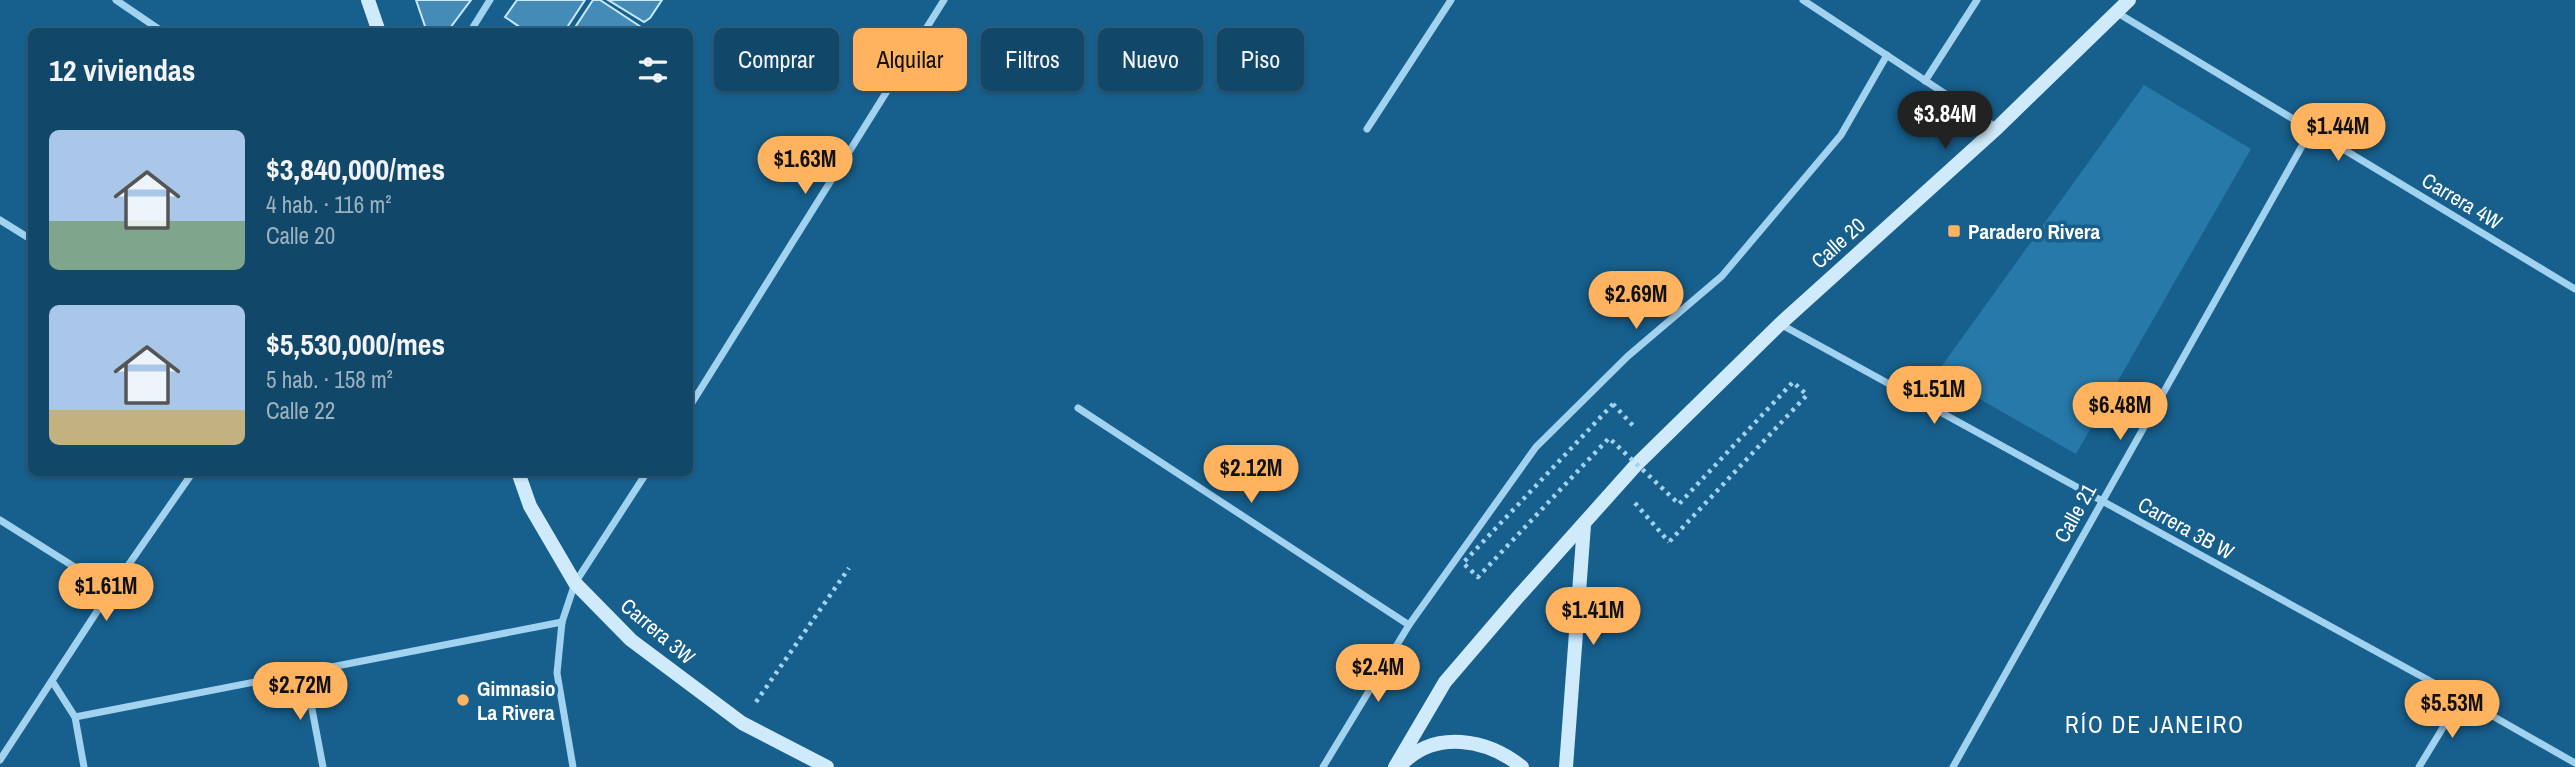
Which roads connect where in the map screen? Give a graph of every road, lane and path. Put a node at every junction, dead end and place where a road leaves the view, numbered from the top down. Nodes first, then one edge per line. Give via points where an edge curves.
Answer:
1 (116, 0) edge
2 (369, 0) edge
3 (490, 0) edge
4 (944, 0) edge
5 (1451, 0) edge
6 (1803, 0) edge
7 (1977, 0) edge
8 (2129, 0) edge
9 (2116, 12) junction
10 (157, 28) edge
11 (378, 28) edge
12 (472, 28) edge
13 (1887, 55) junction
14 (1925, 81) junction
15 (1997, 128) junction
16 (1367, 129) dead end
17 (2311, 130) junction
18 (0, 220) edge
19 (28, 238) edge
20 (2575, 289) edge
21 (1780, 324) junction
22 (693, 401) edge
23 (1078, 408) dead end
24 (1654, 447) junction
25 (190, 476) edge
26 (519, 476) edge
27 (644, 476) edge
28 (1619, 485) junction
29 (2102, 502) junction
30 (0, 520) edge
31 (1584, 525) junction
32 (849, 568) dead end
33 (575, 583) junction
34 (111, 590) junction
35 (562, 622) junction
36 (1409, 625) junction
37 (305, 672) junction
38 (51, 681) junction
39 (2461, 698) junction
40 (75, 717) junction
41 (742, 723) junction
42 (0, 760) edge
43 (2575, 764) edge
44 (84, 767) edge
45 (323, 767) edge
46 (573, 767) edge
47 (827, 767) edge
48 (1322, 767) edge
49 (1397, 767) edge
50 (1522, 767) edge
51 (1566, 767) edge
52 (1953, 767) edge
53 (2419, 767) edge

1 - 10 street
2 - 11 main road
3 - 12 street
4 - 22 street
5 - 16 street
6 - 13 street
7 - 14 street
8 - 9 main road, Calle 20
9 - 15 main road, Calle 20
9 - 17 street, Carrera 4W
13 - 14 street
13 - 36 street via 1842,135 1723,276 1628,356 1536,447
14 - 15 street
15 - 21 main road, Calle 20
17 - 20 street, Carrera 4W
17 - 29 street, Calle 21
18 - 19 street
21 - 24 main road, Calle 20
21 - 29 street, Carrera 3B W
23 - 36 street
24 - 28 main road, Calle 20
24 - 28 path, bridge via 1612,404 1464,563 1478,577 1609,438 1679,504 1793,382 1807,395 1669,542
25 - 34 street
26 - 33 main road, Carrera 3W via 530,506
27 - 33 street
28 - 31 main road, Calle 20
29 - 39 street, Carrera 3B W
29 - 52 street, Calle 21
30 - 34 street
31 - 49 main road, Calle 20 via 1445,682
31 - 51 main road
32 - 41 path
33 - 35 street
33 - 41 main road, Carrera 3W via 631,640
34 - 38 street
35 - 37 street
35 - 46 street via 557,673
36 - 48 street
37 - 40 street
37 - 45 street
38 - 40 street
38 - 42 street
39 - 43 street, Carrera 3B W
39 - 53 street
40 - 44 street
41 - 47 main road, Carrera 3W
49 - 50 main road via 1432,745 1457,741 1482,744

